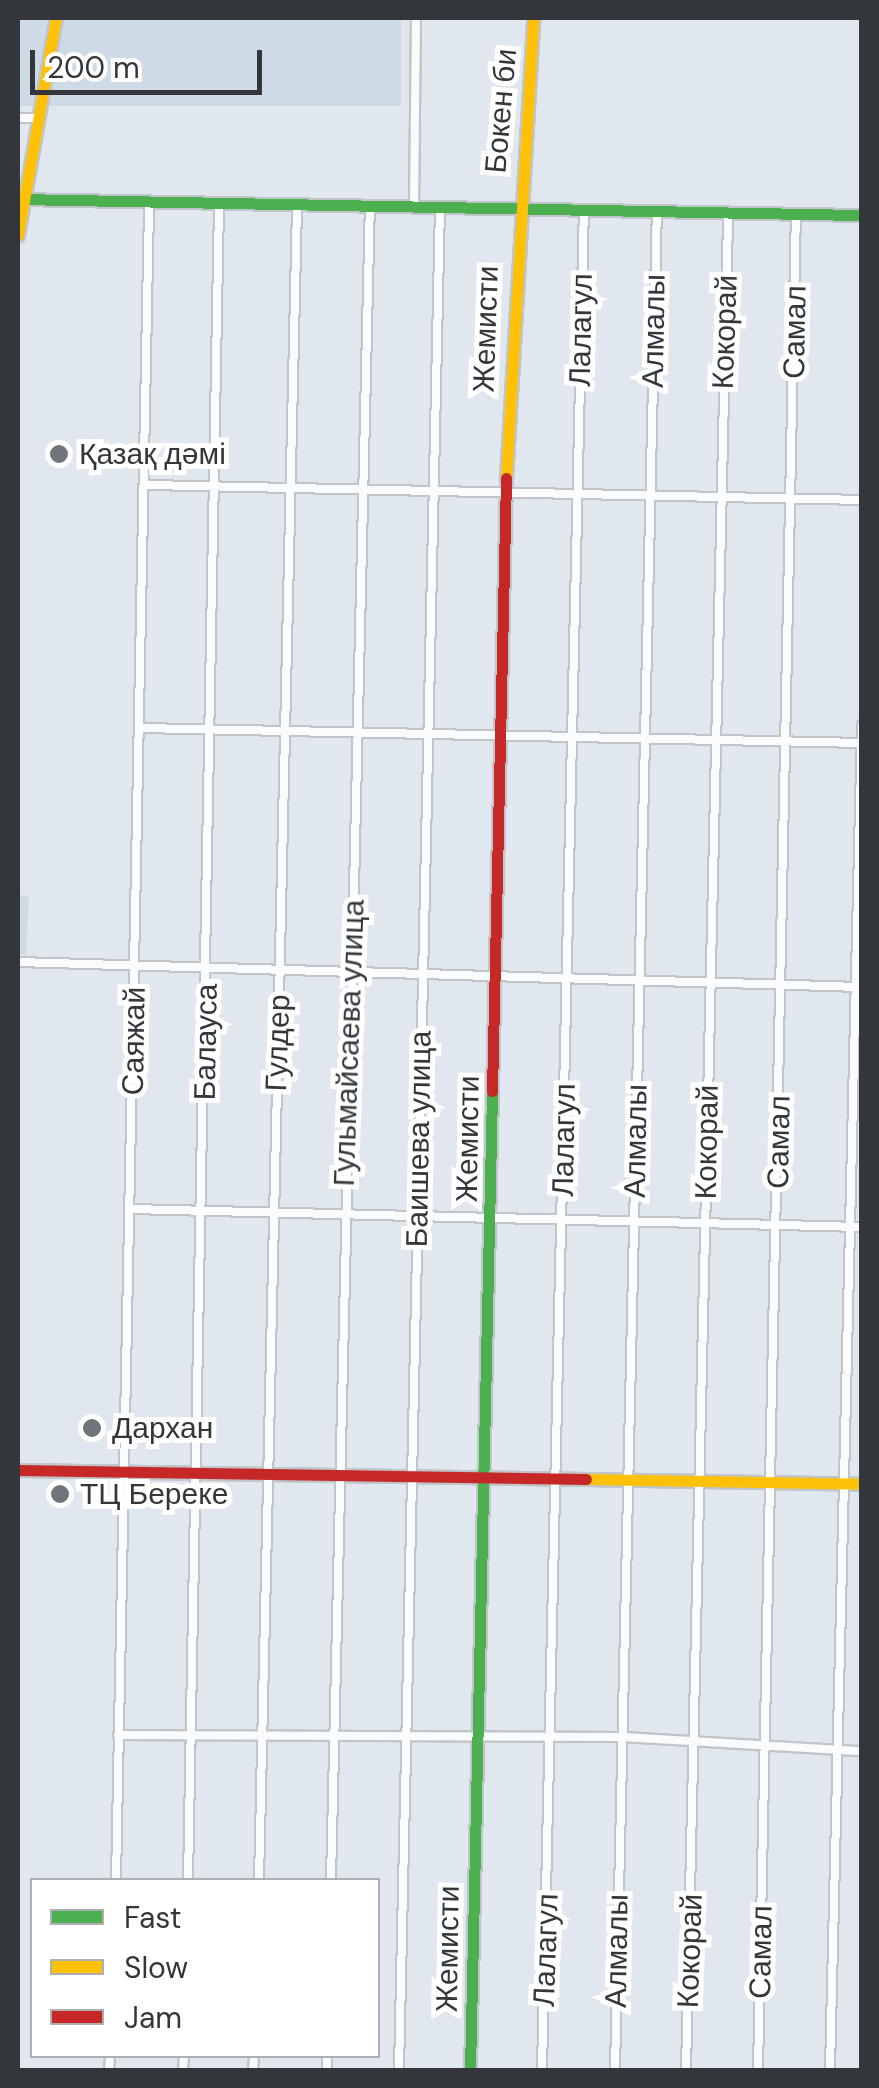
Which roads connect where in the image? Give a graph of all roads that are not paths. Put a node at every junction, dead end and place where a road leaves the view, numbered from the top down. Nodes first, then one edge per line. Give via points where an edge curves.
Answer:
1 (56, 18) edge
2 (416, 18) edge
3 (533, 18) edge
4 (18, 118) edge
5 (44, 118) junction
6 (22, 199) edge
7 (149, 202) junction
8 (219, 203) junction
9 (297, 204) junction
10 (370, 204) junction
11 (414, 206) junction
12 (440, 207) junction
13 (514, 208) junction
14 (584, 210) junction
15 (657, 211) junction
16 (728, 212) junction
17 (796, 214) junction
18 (862, 215) edge
19 (18, 235) edge
20 (148, 485) junction
21 (218, 487) junction
22 (291, 490) junction
23 (434, 491) junction
24 (506, 492) junction
25 (362, 493) junction
26 (578, 494) junction
27 (650, 498) junction
28 (721, 499) junction
29 (792, 499) junction
30 (862, 500) edge
31 (862, 725) edge
32 (140, 728) junction
33 (215, 728) junction
34 (286, 730) junction
35 (357, 732) junction
36 (428, 735) junction
37 (500, 737) junction
38 (644, 738) junction
39 (716, 738) junction
40 (573, 739) junction
41 (788, 743) junction
42 (861, 743) edge
43 (18, 962) edge
44 (136, 966) junction
45 (208, 969) junction
46 (280, 973) junction
47 (351, 975) junction
48 (422, 978) junction
49 (566, 979) junction
50 (640, 979) junction
51 (496, 980) junction
52 (711, 984) junction
53 (782, 984) junction
54 (858, 986) edge
55 (130, 1209) junction
56 (202, 1210) junction
57 (344, 1212) junction
58 (273, 1213) junction
59 (417, 1213) junction
60 (492, 1214) junction
61 (563, 1216) junction
62 (634, 1217) junction
63 (705, 1219) junction
64 (777, 1220) junction
65 (856, 1226) edge
66 (19, 1470) edge
67 (124, 1471) junction
68 (198, 1473) junction
69 (268, 1474) junction
70 (340, 1475) junction
71 (412, 1476) junction
72 (482, 1478) junction
73 (558, 1479) junction
74 (629, 1480) junction
75 (702, 1482) junction
76 (772, 1483) junction
77 (842, 1484) junction
78 (862, 1484) edge
79 (118, 1734) junction
80 (262, 1735) junction
81 (477, 1735) junction
82 (191, 1736) junction
83 (334, 1737) junction
84 (552, 1738) junction
85 (623, 1738) junction
86 (406, 1739) junction
87 (696, 1741) junction
88 (765, 1743) junction
89 (840, 1750) junction
90 (862, 1751) edge
91 (116, 1878) edge
92 (188, 1878) edge
93 (258, 1878) edge
94 (331, 1878) edge
95 (398, 2070) edge
96 (470, 2070) edge
97 (542, 2070) edge
98 (614, 2070) edge
99 (686, 2070) edge
100 (758, 2070) edge
101 (830, 2070) edge

1 - 5 street
2 - 11 street
3 - 13 street, Бокен би
4 - 5 street
5 - 6 street
6 - 7 street
6 - 19 street
7 - 8 street
7 - 20 street, Саяжай
8 - 9 street
8 - 21 street, Балауса
9 - 10 street
9 - 22 street, Гулдер
10 - 11 street
10 - 25 street, Гульмайсаева улица
11 - 12 street
12 - 13 street
12 - 23 street, Баишева улица
13 - 14 street
13 - 24 street, Жемисти
14 - 15 street
14 - 26 street, Лалагул
15 - 16 street
15 - 27 street, Алмалы
16 - 17 street
16 - 28 street, Кокорай
17 - 18 street
17 - 29 street, Самал
20 - 21 street
20 - 32 street, Саяжай
21 - 22 street
21 - 33 street, Балауса
22 - 25 street
22 - 34 street, Гулдер
23 - 24 street
23 - 25 street
23 - 36 street, Баишева улица
24 - 26 street
24 - 37 street, Жемисти
25 - 35 street, Гульмайсаева улица
26 - 27 street
26 - 40 street, Лалагул
27 - 28 street
27 - 38 street, Алмалы
28 - 29 street
28 - 39 street, Кокорай
29 - 30 street
29 - 41 street, Самал
31 - 42 street
32 - 33 street
32 - 44 street, Саяжай
33 - 34 street
33 - 45 street, Балауса
34 - 35 street
34 - 46 street, Гулдер
35 - 36 street
35 - 47 street, Гульмайсаева улица
36 - 37 street
36 - 48 street, Баишева улица
37 - 40 street
37 - 51 street, Жемисти
38 - 39 street
38 - 40 street
38 - 50 street, Алмалы
39 - 41 street
39 - 52 street, Кокорай
40 - 49 street, Лалагул
41 - 42 street
41 - 53 street, Самал
42 - 54 street
43 - 44 street
44 - 45 street
44 - 55 street, Саяжай
45 - 46 street
45 - 56 street, Балауса
46 - 47 street
46 - 58 street, Гулдер
47 - 48 street
47 - 57 street, Гульмайсаева улица
48 - 51 street
48 - 59 street, Баишева улица
49 - 50 street
49 - 51 street
49 - 61 street, Лалагул
50 - 52 street
50 - 62 street, Алмалы
51 - 60 street, Жемисти
52 - 53 street
52 - 63 street, Кокорай
53 - 54 street
53 - 64 street, Самал
54 - 65 street
55 - 56 street
55 - 67 street, Саяжай
56 - 58 street
56 - 68 street, Балауса
57 - 58 street
57 - 59 street
57 - 70 street, Гульмайсаева улица
58 - 69 street, Гулдер
59 - 60 street
59 - 71 street, Баишева улица
60 - 61 street
60 - 72 street, Жемисти
61 - 62 street
61 - 73 street, Лалагул
62 - 63 street
62 - 74 street, Алмалы
63 - 64 street
63 - 75 street, Кокорай
64 - 65 street
64 - 76 street, Самал
65 - 77 street
66 - 67 street
67 - 68 street
67 - 79 street, Саяжай
68 - 69 street
68 - 82 street, Балауса
69 - 70 street
69 - 80 street, Гулдер
70 - 71 street
70 - 83 street, Гульмайсаева улица
71 - 72 street
71 - 86 street, Баишева улица
72 - 73 street
72 - 81 street, Жемисти
73 - 74 street
73 - 84 street, Лалагул
74 - 75 street
74 - 85 street, Алмалы
75 - 76 street
75 - 87 street, Кокорай
76 - 77 street
76 - 88 street, Самал
77 - 78 street
77 - 89 street
79 - 82 street
79 - 91 street, Саяжай
80 - 82 street
80 - 83 street
80 - 93 street, Гулдер
81 - 84 street
81 - 86 street
81 - 96 street, Жемисти
82 - 92 street, Балауса
83 - 86 street
83 - 94 street, Гульмайсаева улица
84 - 85 street
84 - 97 street, Лалагул
85 - 87 street
85 - 98 street, Алмалы
86 - 95 street, Баишева улица
87 - 88 street
87 - 99 street, Кокорай
88 - 89 street
88 - 100 street, Самал
89 - 90 street
89 - 101 street

